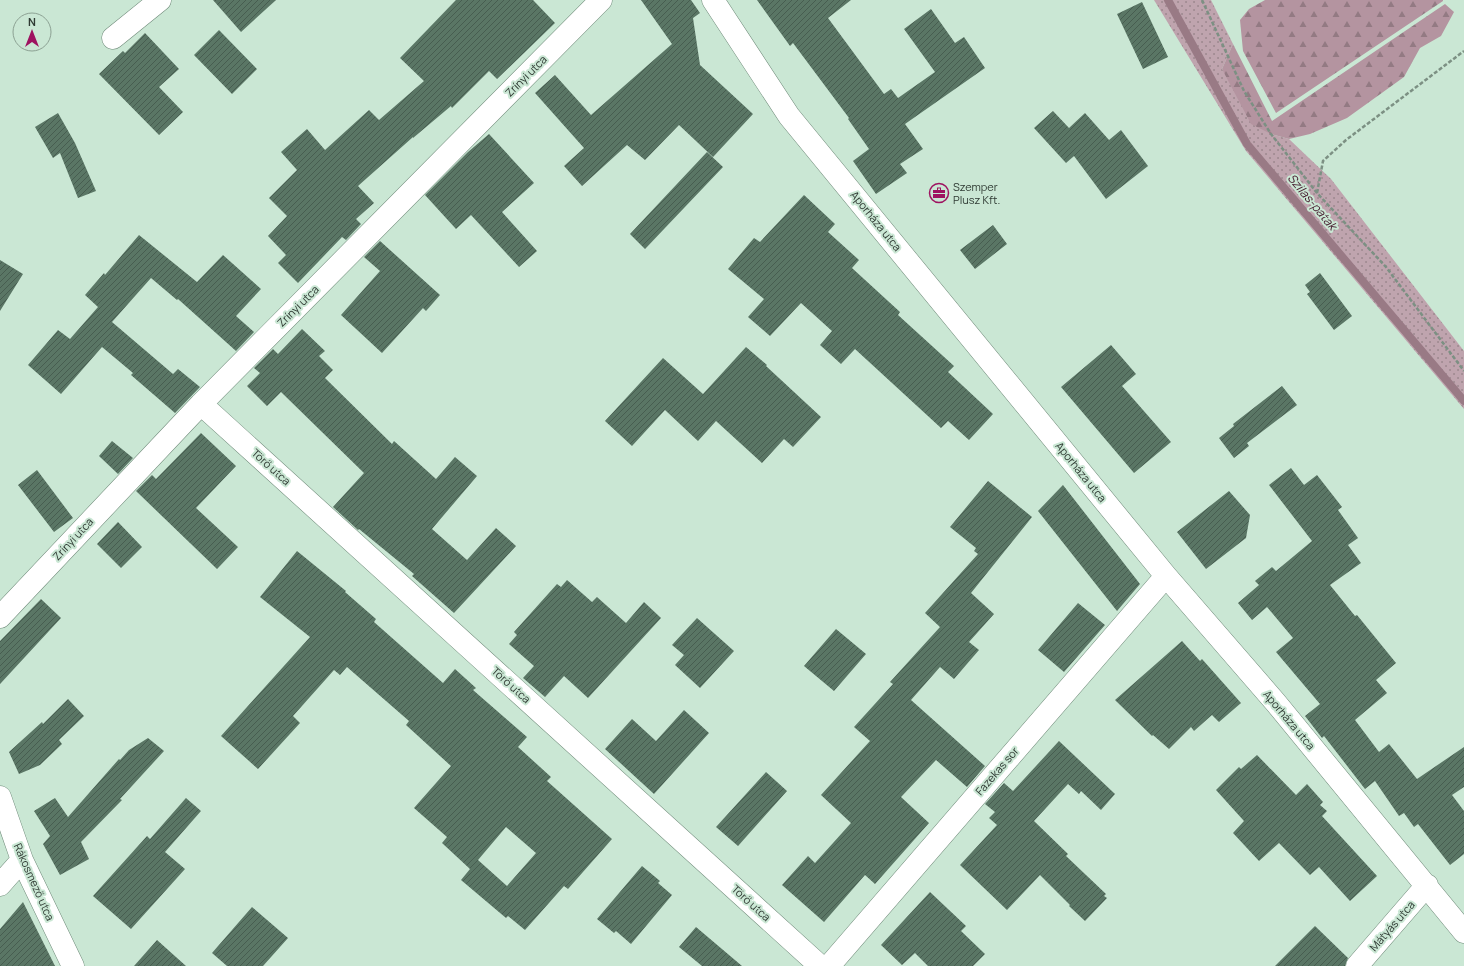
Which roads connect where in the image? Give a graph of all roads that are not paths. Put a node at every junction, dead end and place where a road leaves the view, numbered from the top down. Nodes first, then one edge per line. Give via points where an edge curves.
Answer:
1 (160, 0) edge
2 (600, 0) edge
3 (713, 0) edge
4 (113, 38) dead end
5 (201, 404) junction
6 (1166, 576) junction
7 (0, 617) edge
8 (0, 797) edge
9 (22, 860) junction
10 (0, 885) edge
11 (1426, 885) junction
12 (1464, 932) edge
13 (73, 966) edge
14 (820, 966) edge
15 (829, 966) edge
16 (1357, 966) edge

1 - 4 street
2 - 5 street, Zrínyi utca
3 - 6 street, Aporháza utca via 789,116
5 - 7 street, Zrínyi utca
5 - 14 street, Törő utca
6 - 11 street, Aporháza utca via 1276,703
6 - 15 street, Fazekas sor
8 - 9 street, Rákosmező utca
9 - 10 street
9 - 13 street, Rákosmező utca
11 - 12 street, Aporháza utca
11 - 16 street, Mátyás utca

